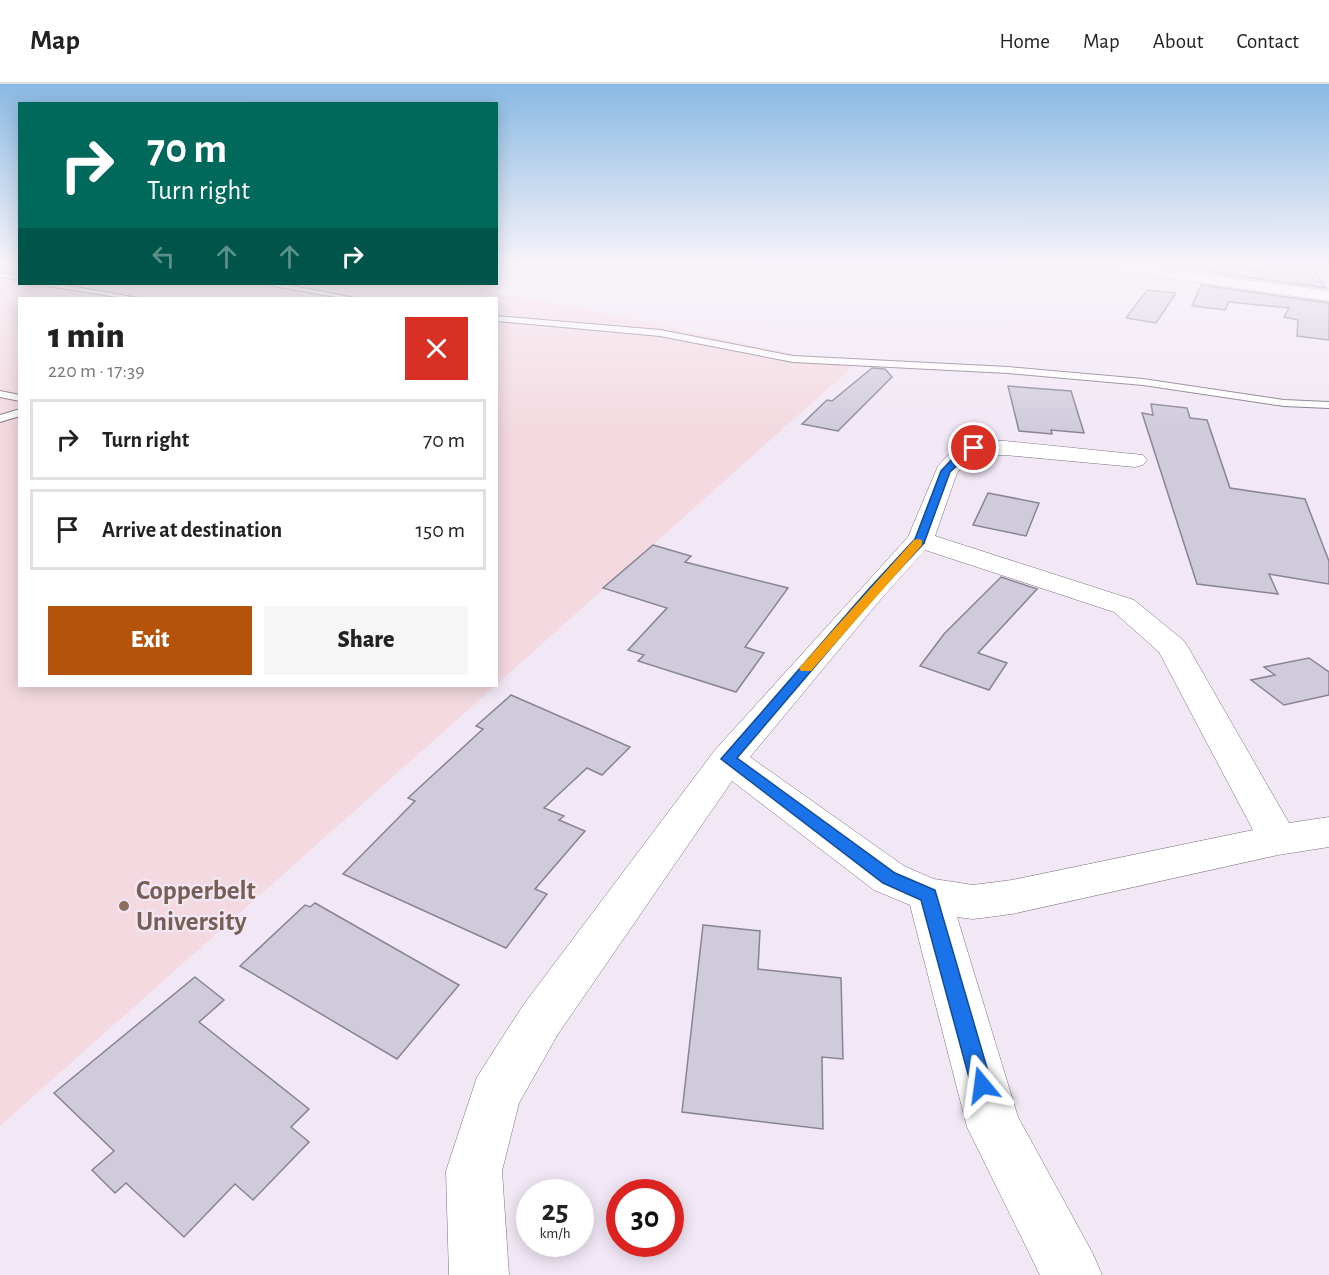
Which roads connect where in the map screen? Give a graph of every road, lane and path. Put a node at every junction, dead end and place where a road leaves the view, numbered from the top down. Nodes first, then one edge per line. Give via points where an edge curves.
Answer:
1 (524, 321) edge
2 (0, 394) edge
3 (18, 398) edge
4 (1329, 405) edge
5 (18, 413) edge
6 (0, 419) edge
7 (1135, 460) dead end
8 (920, 540) junction
9 (728, 759) junction
10 (1329, 832) edge
11 (1278, 840) junction
12 (929, 895) junction
13 (479, 1275) edge
14 (1071, 1275) edge

1 - 4 lane via 660,333 793,359 1008,370
2 - 3 lane
5 - 6 lane
7 - 8 street via 974,448 946,471
8 - 9 street
8 - 11 street via 1124,606 1172,647
9 - 12 street via 889,878
9 - 13 street via 542,1019 495,1095 474,1171
10 - 11 street
11 - 12 street via 1012,897 974,902
12 - 14 street via 993,1127

